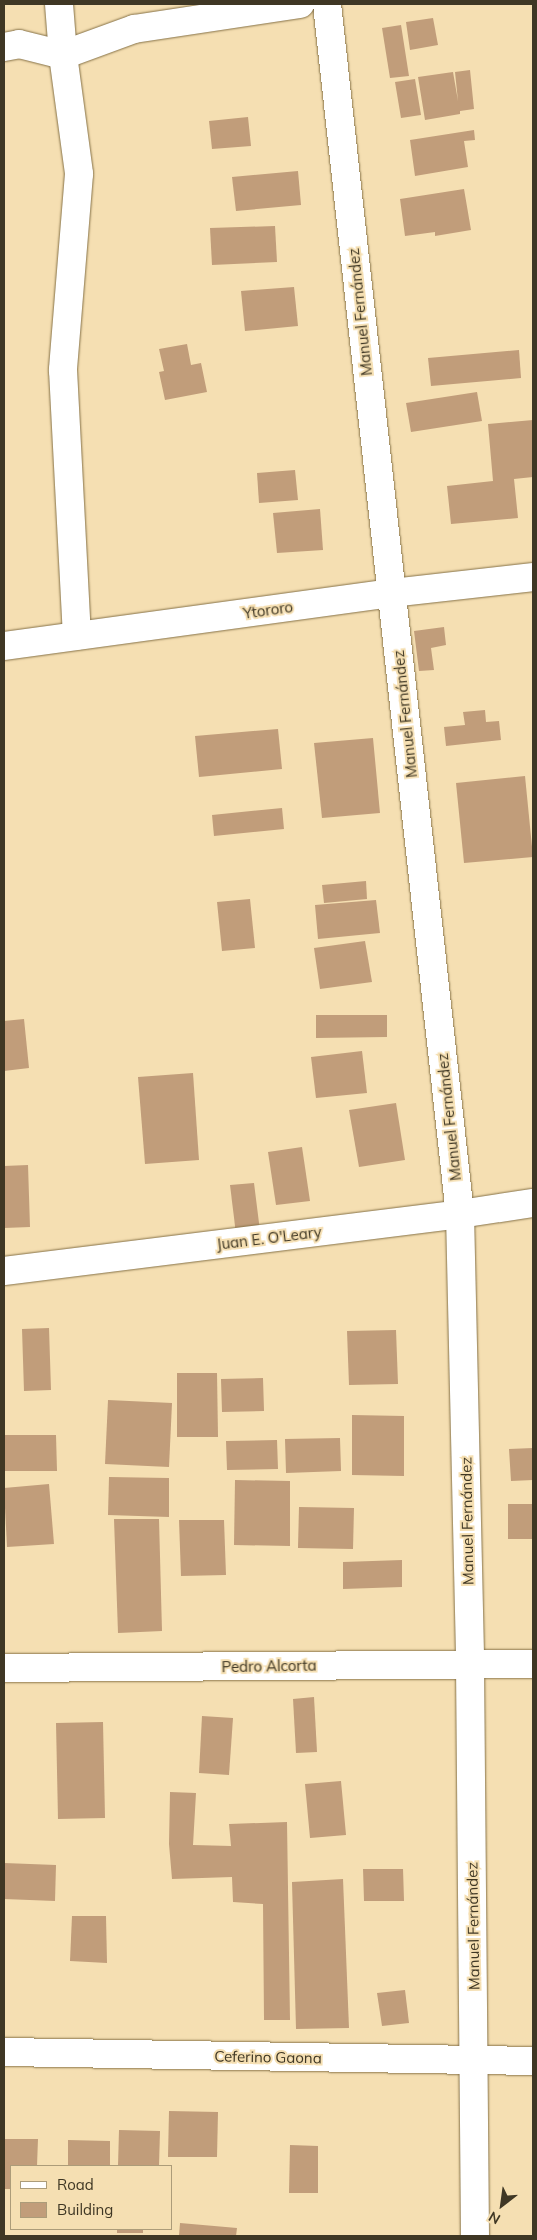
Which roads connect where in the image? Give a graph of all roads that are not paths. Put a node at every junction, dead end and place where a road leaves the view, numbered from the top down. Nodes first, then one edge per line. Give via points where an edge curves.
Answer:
1 (59, 4) edge
2 (300, 4) edge
3 (326, 4) edge
4 (4, 47) edge
5 (63, 56) junction
6 (533, 576) edge
7 (391, 593) junction
8 (77, 636) junction
9 (4, 646) edge
10 (533, 1203) edge
11 (460, 1214) junction
12 (4, 1271) edge
13 (470, 1664) junction
14 (533, 1664) edge
15 (4, 1668) edge
16 (4, 2052) edge
17 (474, 2060) junction
18 (533, 2061) edge
19 (475, 2236) edge

1 - 5 street
2 - 5 street via 134,29
3 - 7 street, Manuel Fernández
4 - 5 street via 19,44
5 - 8 street via 79,174 63,370
6 - 7 street, Ytororo
7 - 8 street, Ytororo
7 - 11 street, Manuel Fernández
8 - 9 street, Ytororo
10 - 11 street, Juan E. O'Leary
11 - 12 street, Juan E. O'Leary
11 - 13 street, Manuel Fernández
13 - 14 street, Pedro Alcorta
13 - 15 street, Pedro Alcorta
13 - 17 street, Manuel Fernández
16 - 17 street, Ceferino Gaona
17 - 18 street, Ceferino Gaona
17 - 19 street, Manuel Fernández

